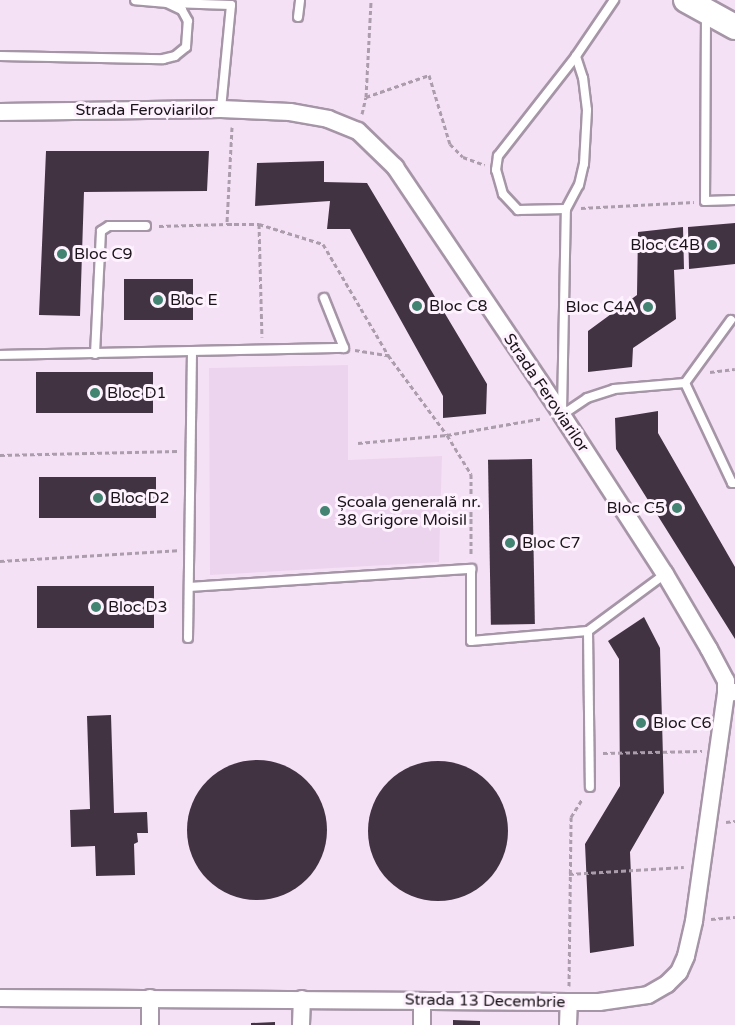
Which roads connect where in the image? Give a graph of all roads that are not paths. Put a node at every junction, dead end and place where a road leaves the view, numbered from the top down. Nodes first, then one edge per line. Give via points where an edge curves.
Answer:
1 (135, 0) edge
2 (300, 0) edge
3 (614, 0) edge
4 (167, 3) junction
5 (696, 5) edge
6 (735, 15) edge
7 (298, 17) dead end
8 (735, 27) edge
9 (0, 56) edge
10 (576, 56) junction
11 (227, 110) junction
12 (0, 111) edge
13 (735, 200) edge
14 (566, 209) junction
15 (146, 226) road end
16 (324, 298) dead end
17 (731, 320) dead end
18 (192, 352) junction
19 (95, 354) junction
20 (0, 355) edge
21 (685, 383) junction
22 (562, 415) junction
23 (735, 483) edge
24 (665, 574) junction
25 (189, 587) junction
26 (588, 631) junction
27 (188, 638) dead end
28 (731, 693) edge
29 (590, 787) road end
30 (0, 998) edge
31 (150, 998) junction
32 (302, 999) junction
33 (422, 1001) junction
34 (569, 1002) junction
35 (150, 1025) edge
36 (301, 1025) edge
37 (422, 1025) edge
38 (568, 1025) edge

1 - 4 lane
2 - 7 lane
3 - 10 lane
4 - 9 lane via 182,10 188,21 186,47 176,56
4 - 11 lane via 231,5
5 - 6 street
5 - 8 street
5 - 13 lane via 705,201
10 - 14 lane via 587,110 584,164 579,186
10 - 14 lane via 498,156 496,170 503,194 518,210
11 - 12 street, Strada Feroviarilor
11 - 22 street, Strada Feroviarilor via 290,112 328,119 358,131 395,167
14 - 22 lane
15 - 19 lane via 109,226 101,231
16 - 18 lane via 344,348
17 - 21 lane
18 - 19 lane
18 - 25 lane
19 - 20 lane
21 - 22 lane via 614,389 587,398
21 - 23 lane
22 - 24 street, Strada Feroviarilor
24 - 26 lane
24 - 28 street, Strada Feroviarilor
25 - 26 lane via 471,569 471,641
25 - 27 lane
26 - 29 lane
28 - 34 street, Strada 13 Decembrie via 717,750 694,921 679,972 648,995
30 - 31 street, Strada 13 Decembrie
31 - 32 street, Strada 13 Decembrie
31 - 35 street
32 - 33 street, Strada 13 Decembrie
32 - 36 street
33 - 34 street, Strada 13 Decembrie
33 - 37 street
34 - 38 street

